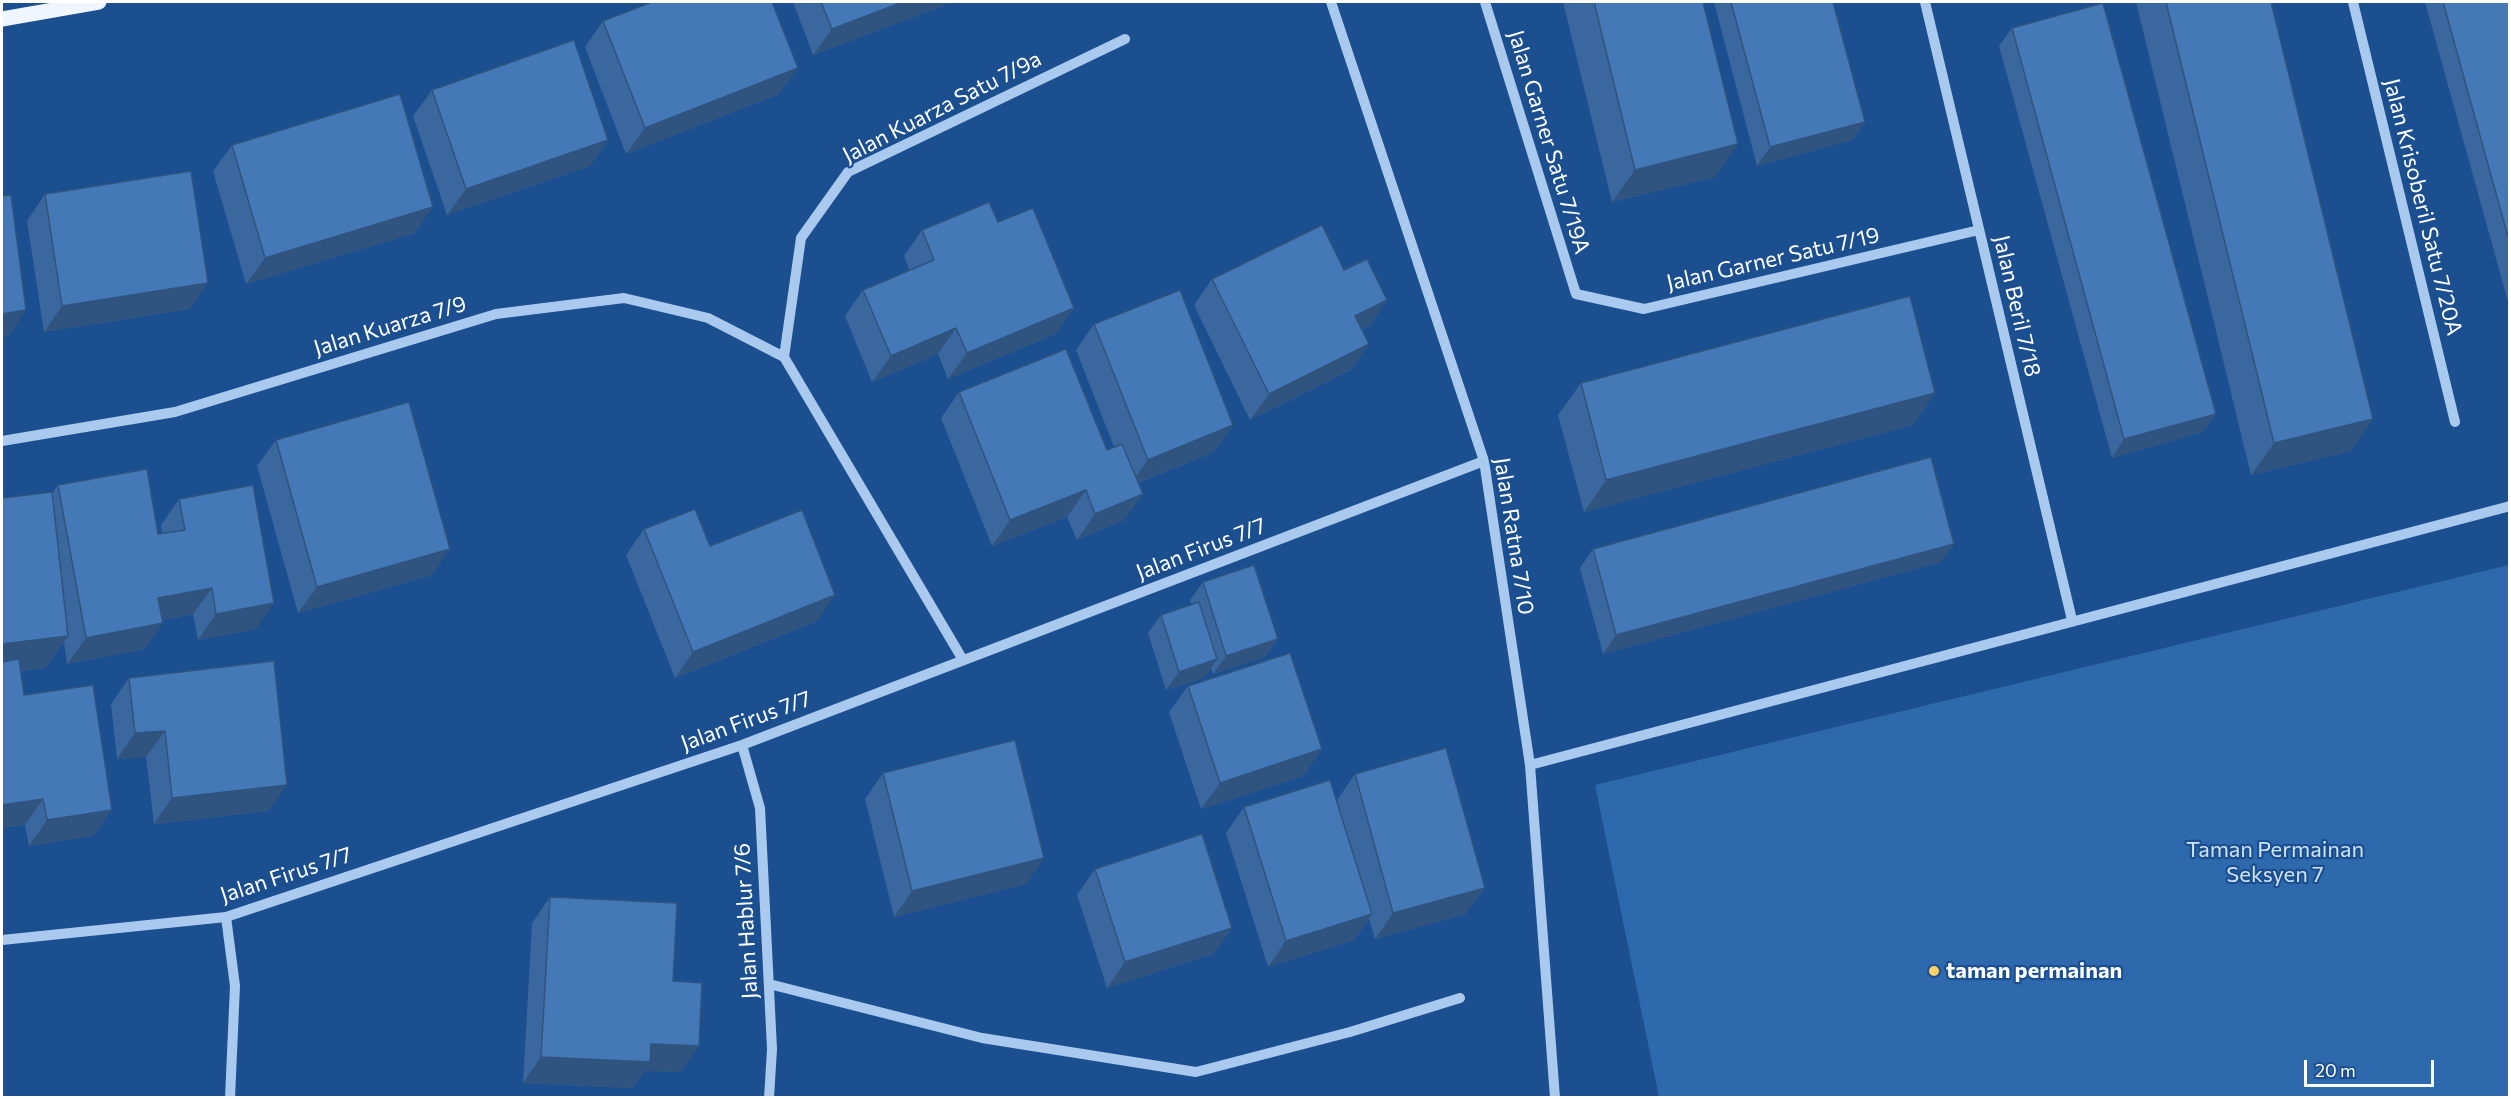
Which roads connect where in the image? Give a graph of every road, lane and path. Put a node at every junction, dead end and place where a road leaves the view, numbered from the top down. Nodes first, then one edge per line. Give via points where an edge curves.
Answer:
1 (99, 2) edge
2 (1331, 2) edge
3 (1485, 2) edge
4 (1924, 2) edge
5 (2353, 2) edge
6 (2, 19) edge
7 (1125, 39) dead end
8 (1979, 230) junction
9 (1576, 294) joint
10 (784, 357) junction
11 (2455, 422) dead end
12 (2, 441) edge
13 (1484, 462) junction
14 (2510, 506) edge
15 (2072, 620) junction
16 (963, 660) junction
17 (742, 745) junction
18 (1530, 765) junction
19 (226, 917) junction
20 (2, 940) edge
21 (769, 984) junction
22 (1460, 998) dead end
23 (230, 1098) edge
24 (769, 1098) edge
25 (1555, 1098) edge

1 - 6 main road
2 - 13 street, Jalan Ratna 7/10
3 - 9 street, Jalan Garner Satu 7/19A
4 - 8 street, Jalan Beril 7/18
5 - 11 street, Jalan Krisoberil Satu 7/20A
7 - 10 street, Jalan Kuarza Satu 7/9a via 848,172 801,238
8 - 9 street, Jalan Garner Satu 7/19 via 1644,309
8 - 15 street, Jalan Beril 7/18
10 - 12 street, Jalan Kuarza 7/9 via 708,318 624,298 496,314 175,411
10 - 16 street
13 - 16 street, Jalan Firus 7/7
13 - 18 street, Jalan Ratna 7/10
14 - 15 street
15 - 18 street
16 - 17 street, Jalan Firus 7/7
17 - 19 street, Jalan Firus 7/7
17 - 21 street, Jalan Hablur 7/6 via 760,808
18 - 25 street, Jalan Ratna 7/10
19 - 20 street, Jalan Firus 7/7
19 - 23 street via 235,986
21 - 22 street via 982,1038 1196,1072 1350,1032
21 - 24 street, Jalan Hablur 7/6

